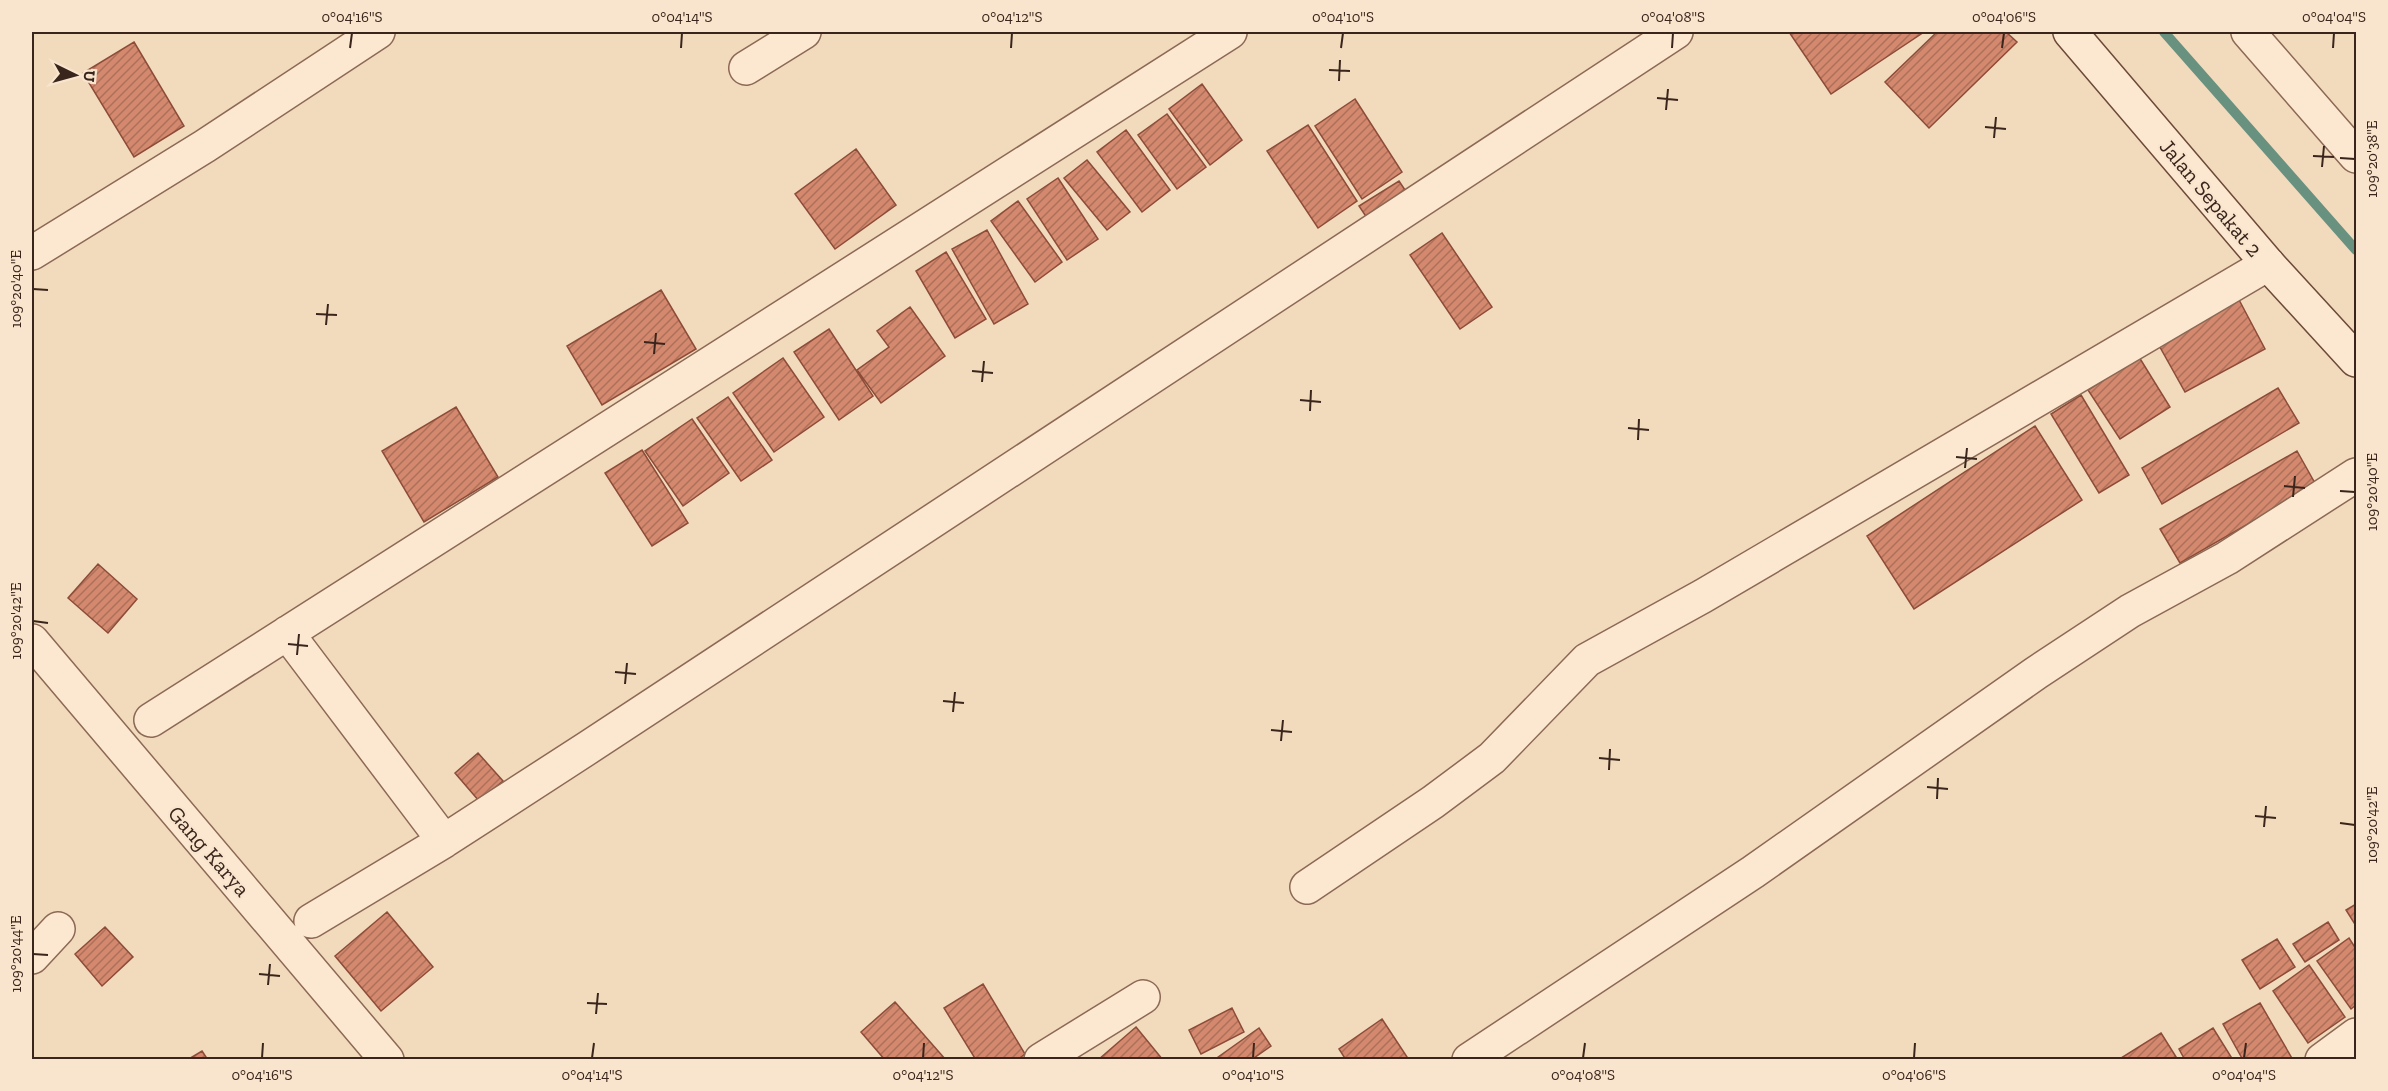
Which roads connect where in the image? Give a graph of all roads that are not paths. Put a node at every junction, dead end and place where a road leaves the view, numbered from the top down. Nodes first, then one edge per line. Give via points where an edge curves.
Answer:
1 (378, 32) edge
2 (804, 32) edge
3 (1230, 32) edge
4 (1676, 32) edge
5 (2070, 32) edge
6 (2248, 32) edge
7 (746, 68) dead end
8 (2356, 156) edge
9 (32, 253) edge
10 (2268, 264) junction
11 (2356, 360) edge
12 (2356, 475) edge
13 (287, 633) junction
14 (32, 641) edge
15 (151, 720) dead end
16 (444, 841) junction
17 (1308, 887) dead end
18 (311, 921) dead end
19 (58, 929) dead end
20 (32, 957) edge
21 (1143, 997) dead end
22 (2356, 1035) edge
23 (387, 1059) edge
24 (1041, 1059) edge
25 (1469, 1059) edge
26 (2322, 1059) edge

1 - 9 street
2 - 7 street
3 - 13 street
4 - 16 street
5 - 10 street, Jalan Sepakat 2
6 - 8 street
10 - 11 street, Jalan Sepakat 2
10 - 17 street via 1587,660 1492,758
12 - 25 street via 2227,558 2120,617 1752,872
13 - 15 street
13 - 16 street
14 - 23 street, Gang Karya
16 - 18 street
19 - 20 street
21 - 24 street
22 - 26 street

